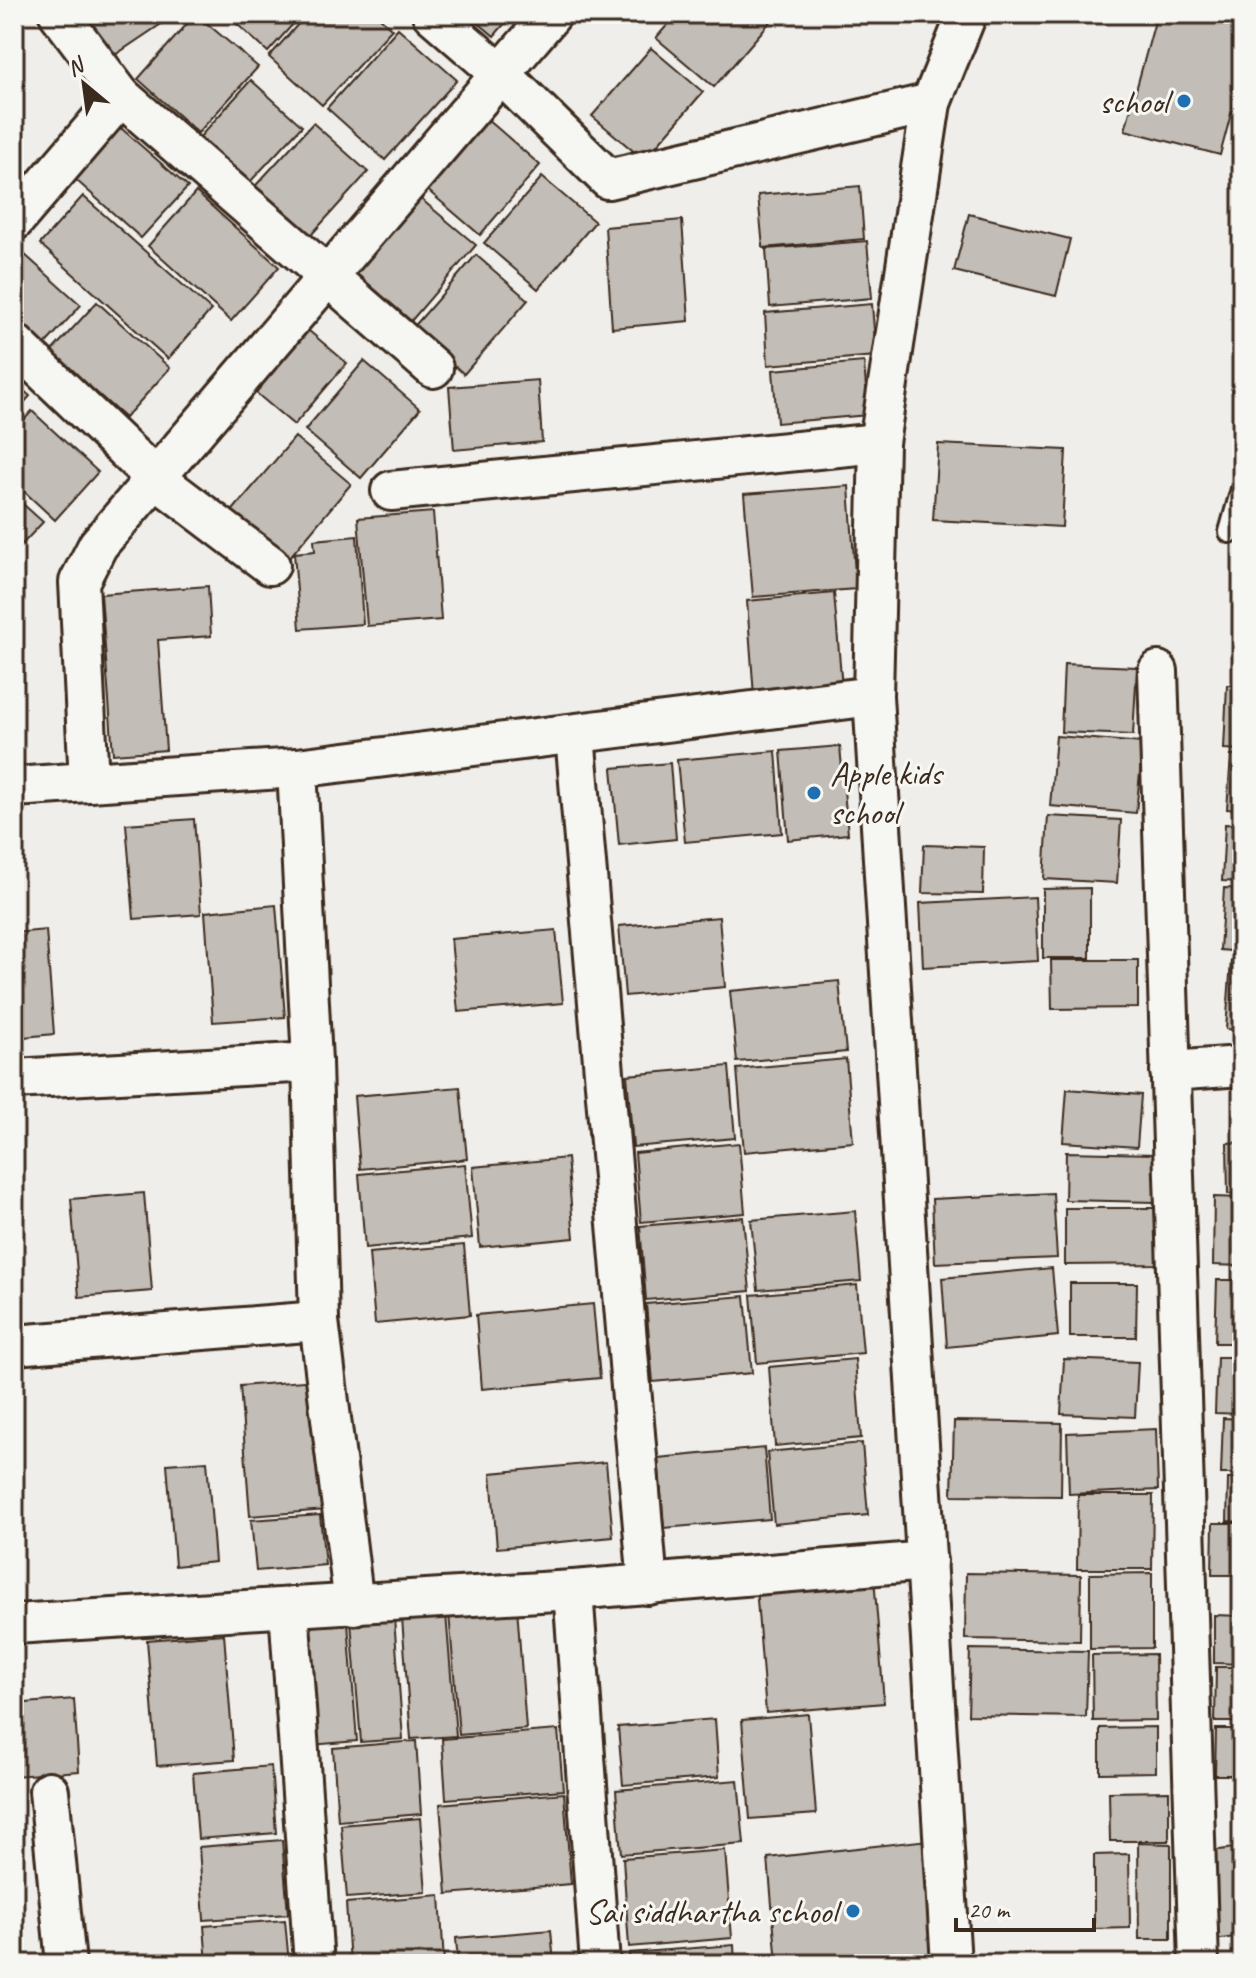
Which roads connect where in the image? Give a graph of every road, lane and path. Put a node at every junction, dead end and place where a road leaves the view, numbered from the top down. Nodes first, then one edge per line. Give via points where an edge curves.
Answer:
1 (59, 14) edge
2 (432, 14) edge
3 (552, 14) edge
4 (967, 14) edge
5 (500, 73) junction
6 (121, 96) junction
7 (931, 103) junction
8 (14, 221) edge
9 (324, 277) junction
10 (14, 343) edge
11 (433, 368) dead end
12 (879, 443) junction
13 (155, 478) junction
14 (1242, 489) edge
15 (391, 491) dead end
16 (1230, 532) dead end
17 (270, 565) dead end
18 (1158, 671) dead end
19 (873, 696) junction
20 (575, 735) junction
21 (297, 768) junction
22 (89, 782) junction
23 (14, 787) edge
24 (312, 1062) junction
25 (1242, 1066) edge
26 (1170, 1071) junction
27 (14, 1079) edge
28 (319, 1321) junction
29 (14, 1345) edge
30 (927, 1561) junction
31 (648, 1585) junction
32 (573, 1590) junction
33 (354, 1605) junction
34 (289, 1609) junction
35 (14, 1624) edge
36 (49, 1791) dead end
37 (66, 1964) edge
38 (314, 1964) edge
39 (600, 1964) edge
40 (951, 1964) edge
41 (1199, 1964) edge

1 - 6 street
2 - 5 street
3 - 5 street
4 - 7 street
5 - 7 street via 608,179
5 - 9 street
6 - 8 street
6 - 9 street
7 - 12 street
9 - 11 street
9 - 13 street
10 - 13 street
12 - 15 street
12 - 19 street
13 - 17 street
13 - 22 street via 98,545 79,582
14 - 16 lane
18 - 26 street
19 - 20 street
19 - 30 street
20 - 21 street
20 - 31 street
21 - 22 street
21 - 24 street
22 - 23 street
24 - 27 street
24 - 28 street
25 - 26 street
26 - 41 street
28 - 29 street
28 - 33 street
30 - 31 street
30 - 40 street
31 - 32 street
32 - 33 street
32 - 39 street
33 - 34 street
34 - 35 street
34 - 38 street
36 - 37 street

